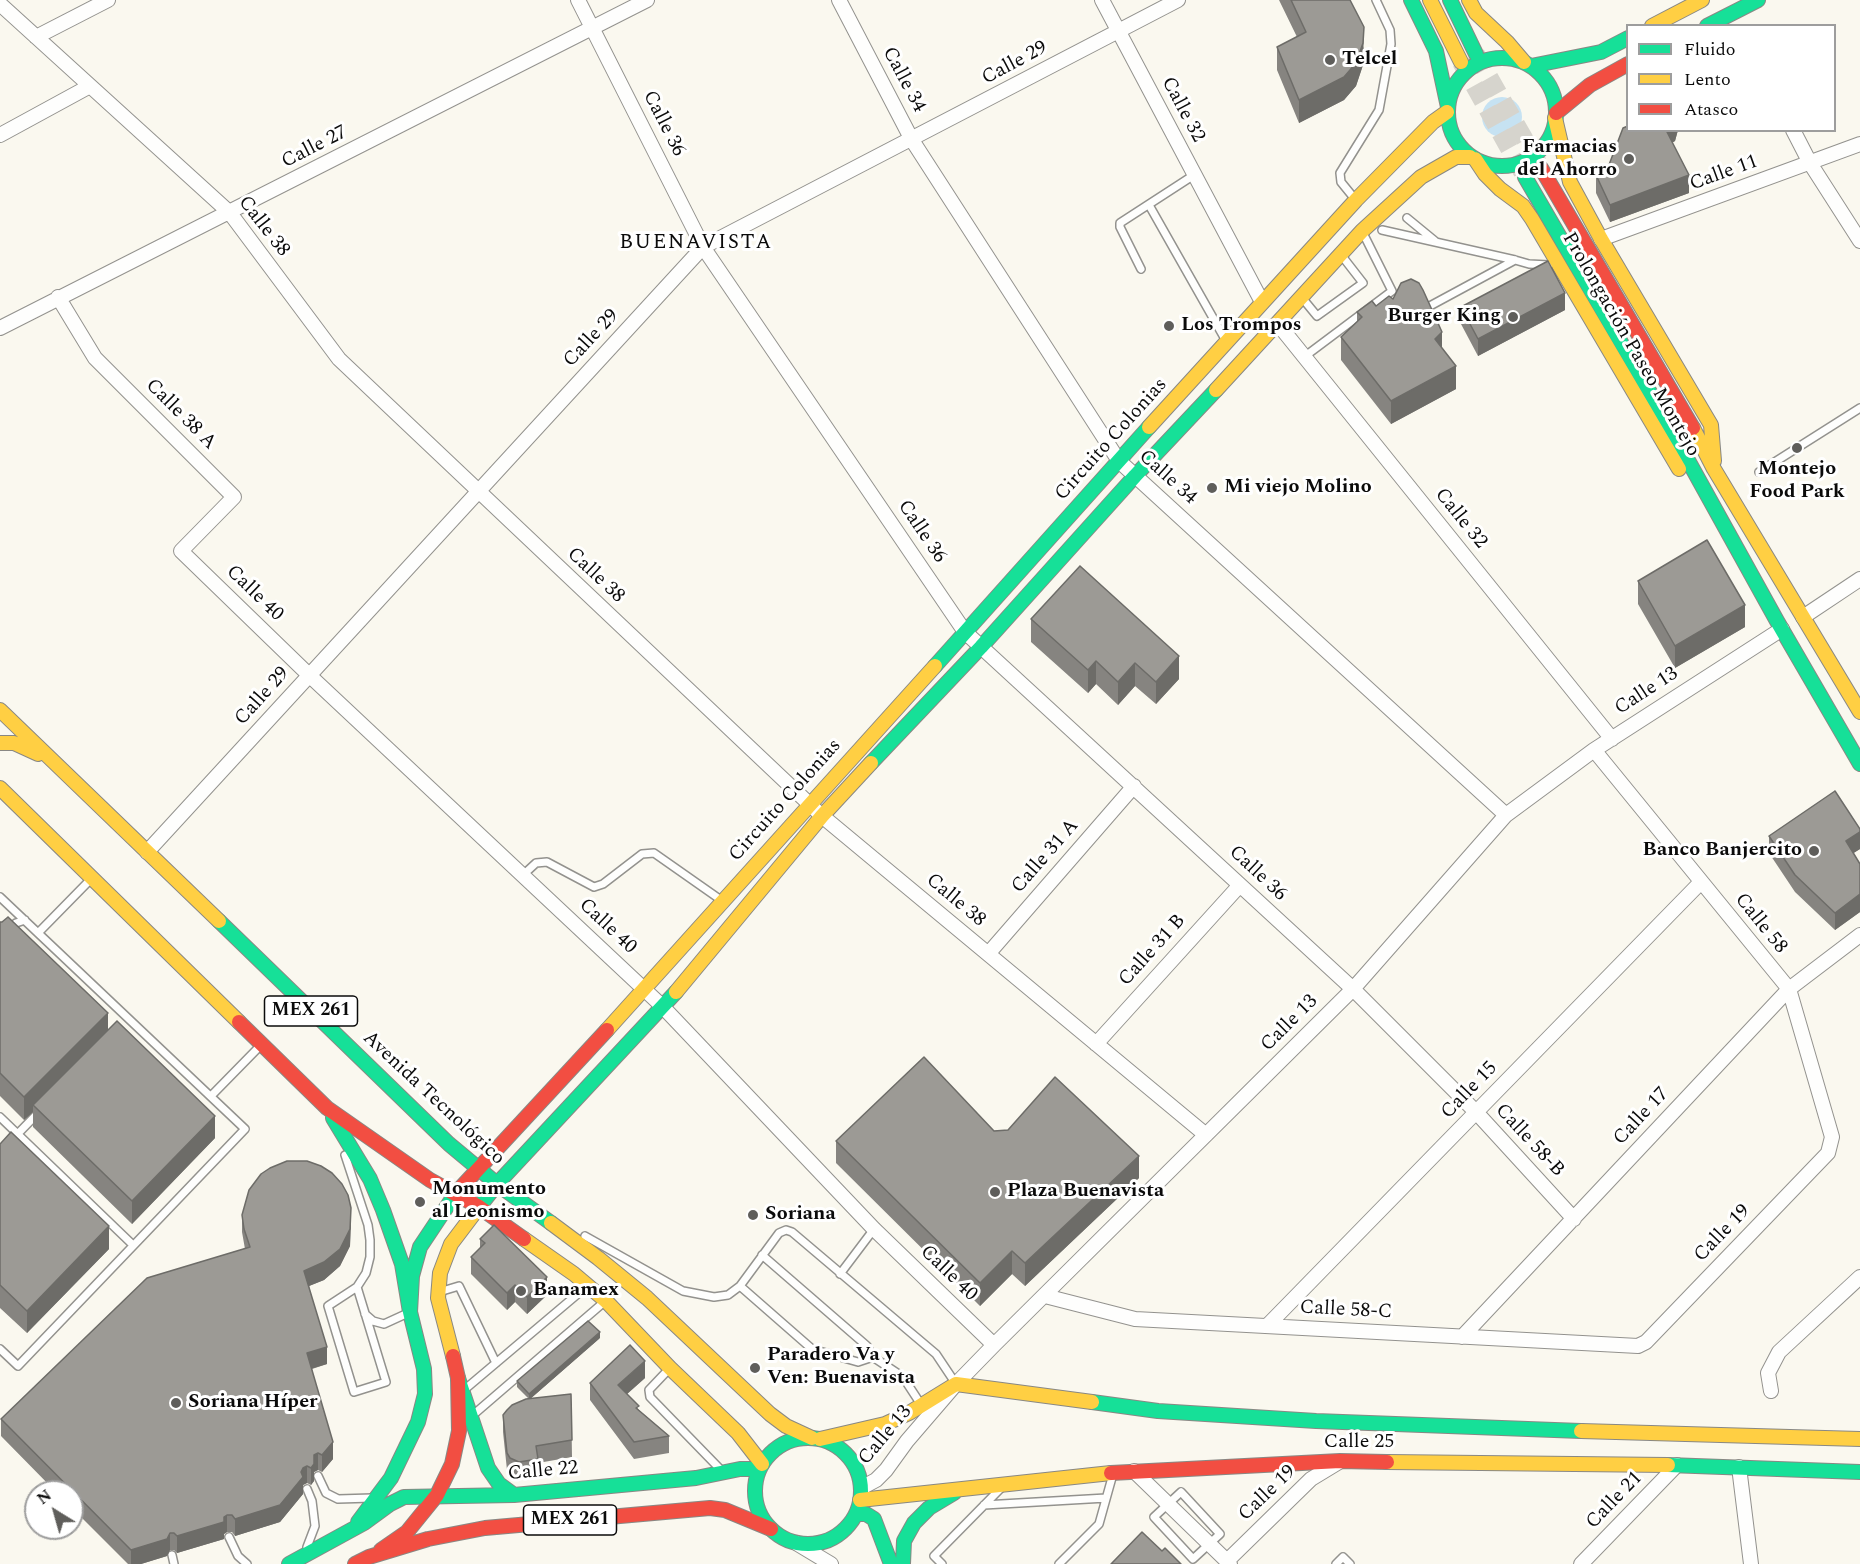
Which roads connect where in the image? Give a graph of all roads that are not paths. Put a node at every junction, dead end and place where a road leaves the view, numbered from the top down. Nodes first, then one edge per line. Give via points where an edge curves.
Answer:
1 (108, 0) edge
2 (578, 0) edge
3 (647, 0) edge
4 (839, 0) edge
5 (1102, 0) edge
6 (1178, 0) edge
7 (1376, 0) edge
8 (1412, 0) edge
9 (1430, 0) edge
10 (1450, 0) edge
11 (1469, 0) edge
12 (1700, 0) edge
13 (1758, 0) edge
14 (0, 4) edge
15 (1735, 19) edge
16 (1656, 24) edge
17 (1715, 24) edge
18 (593, 28) junction
19 (1119, 32) junction
20 (36, 37) junction
21 (1626, 39) edge
22 (1476, 54) tunnel mouth
23 (1461, 62) tunnel mouth
24 (1527, 64) junction
25 (1626, 65) edge
26 (90, 86) junction
27 (1447, 109) junction
28 (1556, 116) junction
29 (1794, 132) edge
30 (0, 135) edge
31 (912, 140) junction
32 (1860, 144) edge
33 (1473, 158) junction
34 (1810, 163) junction
35 (1541, 168) tunnel mouth
36 (1194, 175) junction
37 (1525, 177) tunnel mouth
38 (1356, 200) junction
39 (1149, 205) junction
40 (230, 213) junction
41 (1407, 218) dead end
42 (1382, 230) dead end
43 (1362, 231) junction
44 (1601, 239) junction
45 (1860, 241) edge
46 (1437, 242) junction
47 (704, 248) junction
48 (1340, 254) junction
49 (1515, 260) junction
50 (1560, 265) junction
51 (1141, 269) dead end
52 (58, 297) junction
53 (1302, 297) junction
54 (1262, 302) junction
55 (1428, 307) edge
56 (1278, 324) junction
57 (0, 328) edge
58 (1227, 342) junction
59 (1304, 357) junction
60 (1860, 408) edge
61 (1119, 461) junction
62 (1714, 468) junction
63 (1759, 472) dead end
64 (1135, 476) junction
65 (477, 492) junction
66 (181, 551) joint
67 (1742, 559) junction
68 (1860, 579) edge
69 (1803, 617) junction
70 (1782, 629) junction
71 (965, 632) junction
72 (981, 647) junction
73 (309, 675) junction
74 (0, 710) edge
75 (1860, 712) edge
76 (1612, 739) junction
77 (0, 743) edge
78 (1594, 750) junction
79 (1860, 764) edge
80 (57, 765) junction
81 (1134, 786) junction
82 (0, 788) edge
83 (809, 804) junction
84 (1506, 815) junction
85 (822, 816) junction
86 (147, 852) junction
87 (523, 875) junction
88 (92, 878) junction
89 (1701, 882) junction
90 (1240, 885) junction
91 (0, 897) edge
92 (722, 901) junction
93 (25, 920) junction
94 (38, 933) junction
95 (1860, 935) edge
96 (0, 940) edge
97 (988, 954) junction
98 (644, 988) junction
99 (1353, 989) junction
100 (1789, 989) junction
101 (662, 1006) junction
102 (262, 1044) junction
103 (1096, 1044) junction
104 (211, 1096) junction
105 (327, 1107) junction
106 (43, 1109) edge
107 (1476, 1112) junction
108 (0, 1117) edge
109 (18, 1134) junction
110 (1206, 1135) junction
111 (0, 1152) edge
112 (1828, 1154) joint
113 (477, 1168) junction
114 (497, 1185) junction
115 (456, 1192) junction
116 (515, 1197) junction
117 (479, 1207) junction
118 (1574, 1219) junction
119 (874, 1228) junction
120 (133, 1245) junction
121 (762, 1255) junction
122 (840, 1274) junction
123 (1860, 1277) edge
124 (588, 1286) junction
125 (740, 1286) junction
126 (357, 1287) junction
127 (438, 1292) junction
128 (1045, 1296) junction
129 (606, 1301) junction
130 (410, 1312) junction
131 (365, 1314) junction
132 (1268, 1326) junction
133 (1462, 1337) junction
134 (1646, 1342) joint
135 (994, 1345) junction
136 (0, 1349) edge
137 (873, 1357) junction
138 (496, 1363) junction
139 (670, 1368) junction
140 (458, 1378) junction
141 (956, 1384) junction
142 (1771, 1391) dead end
143 (462, 1392) junction
144 (922, 1406) junction
145 (471, 1417) junction
146 (816, 1438) junction
147 (1860, 1438) edge
148 (1340, 1461) junction
149 (1677, 1465) junction
150 (760, 1467) junction
151 (1739, 1467) junction
152 (1134, 1471) junction
153 (723, 1472) junction
154 (1860, 1472) edge
155 (1113, 1474) junction
156 (318, 1476) dead end
157 (1006, 1483) junction
158 (969, 1487) junction
159 (307, 1489) dead end
160 (861, 1494) junction
161 (437, 1495) junction
162 (514, 1495) junction
163 (378, 1498) junction
164 (1106, 1498) junction
165 (1168, 1504) junction
166 (984, 1505) junction
167 (856, 1514) junction
168 (771, 1529) junction
169 (340, 1536) junction
170 (229, 1538) dead end
171 (796, 1543) junction
172 (1209, 1544) junction
173 (172, 1555) dead end
174 (369, 1557) junction
175 (293, 1562) edge
176 (1228, 1563) edge
177 (174, 1564) edge
178 (247, 1564) edge
179 (355, 1564) edge
180 (831, 1564) edge
181 (891, 1564) edge
182 (903, 1564) edge
183 (942, 1564) edge
184 (1059, 1564) edge
185 (1336, 1564) edge
186 (1350, 1564) edge
187 (1581, 1564) edge
188 (1750, 1564) edge

1 - 20 street
2 - 18 street, Calle 36
3 - 18 street, Calle 27
4 - 31 street, Calle 34
5 - 19 street, Calle 32
6 - 19 street, Calle 29
7 - 38 lane via 1390,30 1391,44 1379,110 1340,173 1341,182
8 - 27 main road via 1436,51
9 - 23 main road
10 - 22 main road
11 - 24 main road via 1476,13
12 - 16 main road
13 - 15 main road
14 - 20 street, Calle 38
15 - 17 main road
18 - 40 street, Calle 27
18 - 47 street, Calle 36
19 - 31 street, Calle 29
19 - 36 street, Calle 32
20 - 26 street, Calle 38
21 - 24 main road via 1601,52
24 - 27 main road via 1507,58 1474,65 1452,90
24 - 28 main road via 1545,79 1553,95
25 - 28 main road via 1590,84
26 - 30 street
26 - 40 street, Calle 38
27 - 33 main road via 1450,129 1458,144
27 - 38 main road, Circuito Colonias
28 - 33 main road via 1552,133 1533,156 1504,166
28 - 44 main road, Prolongación Paseo Montejo via 1570,182
29 - 34 street
31 - 47 street, Calle 29
31 - 61 street, Calle 34
32 - 34 street, Calle 11
33 - 43 main road, Circuito Colonias via 1456,157 1421,177
33 - 50 main road, Prolongación Paseo Montejo via 1500,189 1523,206
34 - 44 street, Calle 11
34 - 45 street
35 - 62 main road, Prolongación Paseo Montejo
36 - 39 lane
36 - 54 street, Calle 32
37 - 67 main road, Prolongación Paseo Montejo
38 - 54 main road, Circuito Colonias
39 - 51 lane via 1120,223
39 - 58 lane
40 - 52 street, Calle 27
40 - 65 street, Calle 38 via 339,359
41 - 46 lane
42 - 46 lane
43 - 48 main road, Circuito Colonias
43 - 59 lane via 1392,291
44 - 62 main road, Prolongación Paseo Montejo via 1711,425
46 - 49 lane
47 - 65 street, Calle 29
47 - 71 street, Calle 36
48 - 53 main road, Circuito Colonias
48 - 53 lane via 1363,283 1317,316
49 - 50 lane
49 - 55 lane
50 - 67 main road, Prolongación Paseo Montejo via 1709,518
52 - 57 street, Calle 27
52 - 66 street, Calle 38 A via 95,358 234,497
53 - 56 main road, Circuito Colonias
54 - 58 main road, Circuito Colonias
56 - 59 street, Calle 32
56 - 64 main road, Circuito Colonias
58 - 61 main road, Circuito Colonias
59 - 76 street, Calle 32
60 - 63 lane
61 - 64 street, Calle 34
61 - 71 main road, Circuito Colonias
62 - 69 main road, Prolongación Paseo Montejo
64 - 72 main road, Circuito Colonias
64 - 84 street, Calle 34
65 - 73 street, Calle 29
65 - 83 street, Calle 38
66 - 73 street, Calle 40
67 - 70 main road, Prolongación Paseo Montejo
68 - 69 street
69 - 75 main road, Prolongación Paseo Montejo
70 - 76 street, Calle 13
70 - 79 main road, Prolongación Paseo Montejo
71 - 72 street, Calle 36
71 - 83 main road, Circuito Colonias
72 - 81 street, Calle 36
72 - 85 main road, Circuito Colonias
73 - 86 street, Calle 29
73 - 87 street, Calle 40
74 - 80 main road, Avenida Tecnológico / MEX 261
76 - 78 street, Calle 13
77 - 80 main road via 28,748
78 - 84 street, Calle 13
78 - 89 street, Calle 58
80 - 86 main road, Avenida Tecnológico / MEX 261
81 - 90 street, Calle 36
81 - 97 street, Calle 31 A
82 - 88 main road, MEX 261
83 - 85 street, Calle 38
83 - 92 main road, Circuito Colonias
84 - 99 street, Calle 13
85 - 97 street, Calle 38
85 - 101 main road, Circuito Colonias
86 - 113 main road, Avenida Tecnológico / MEX 261
87 - 92 lane via 536,863 547,862 594,887 642,854 654,853
87 - 98 street, Calle 40
88 - 94 lane
88 - 102 main road, MEX 261
89 - 100 street, Calle 58
89 - 107 street, Calle 15
90 - 99 street, Calle 36
90 - 103 street, Calle 31 B
91 - 93 lane
92 - 98 main road, Circuito Colonias
93 - 94 lane
93 - 96 lane via 16,923
94 - 104 lane via 128,1023
95 - 100 street, Calle 17
97 - 103 street, Calle 38
98 - 101 street, Calle 40
98 - 113 main road, Circuito Colonias
99 - 107 street, Calle 58-B
99 - 110 street, Calle 13
100 - 112 street, Calle 58 via 1832,1137
100 - 118 street, Calle 17
101 - 114 main road, Circuito Colonias
101 - 119 street, Calle 40
102 - 104 lane
102 - 105 main road, MEX 261
103 - 110 street, Calle 38
104 - 120 lane via 244,1129
105 - 115 main road, MEX 261 via 430,1180
105 - 126 lane via 349,1165 370,1240 366,1273
105 - 130 main road via 370,1179 383,1210 402,1264
106 - 109 lane
107 - 118 street, Calle 58-B
107 - 132 street, Calle 15
108 - 109 lane
109 - 111 lane
109 - 120 lane
110 - 128 street, Calle 13
112 - 134 street, Calle 19
113 - 114 main road, Avenida Tecnológico / MEX 261
113 - 115 main road, Circuito Colonias / MEX 261
114 - 116 main road, Avenida Tecnológico / MEX 261
114 - 117 main road, Circuito Colonias / MEX 261
115 - 117 main road, MEX 261
115 - 130 main road, Circuito Colonias / MEX 261 via 420,1247 412,1276
116 - 125 lane via 683,1291 714,1297 728,1295
116 - 146 main road, Avenida Tecnológico / MEX 261 via 647,1298 770,1414
117 - 124 main road, MEX 261
117 - 127 main road, Circuito Colonias / MEX 261 via 451,1244
118 - 133 street, Calle 17
119 - 122 lane
119 - 135 street, Calle 40
120 - 136 lane via 18,1366
121 - 122 lane via 786,1230
121 - 125 lane
121 - 137 lane via 867,1346
122 - 141 lane via 936,1354
123 - 142 street via 1779,1352 1768,1373
124 - 129 main road, MEX 261
124 - 138 lane
125 - 137 lane via 812,1349 858,1362
126 - 131 lane
126 - 131 lane via 328,1306 354,1392 386,1382
127 - 138 lane via 459,1286
127 - 140 main road, Circuito Colonias / MEX 261
128 - 132 street, Calle 58-C via 1135,1319
128 - 135 street, Calle 13
129 - 139 main road, MEX 261
129 - 145 lane
130 - 131 lane via 384,1324
130 - 163 main road, Circuito Colonias / MEX 261 via 424,1368 425,1394 406,1450
132 - 133 street, Calle 58-C
133 - 134 street, Calle 58-C via 1638,1346
135 - 141 street, Calle 13
137 - 144 lane via 903,1377
138 - 143 lane
139 - 150 main road, MEX 261 via 738,1433
139 - 153 lane via 649,1390 650,1396
140 - 143 main road
140 - 161 main road, Circuito Colonias / MEX 261 via 459,1431 452,1464
141 - 144 main road
141 - 147 main road, Calle 25 via 1158,1411 1282,1419
141 - 160 street, Calle 13 via 886,1470
143 - 145 main road
144 - 146 main road via 885,1424
145 - 162 main road via 488,1468 499,1484
146 - 150 main road via 783,1444
146 - 160 main road via 836,1445 849,1457 858,1472
148 - 149 main road, Calle 25
148 - 152 main road, Calle 25
148 - 176 street, Calle 19 via 1311,1479
149 - 151 main road, Calle 25
149 - 187 street, Calle 21
150 - 153 main road, Calle 22 / MEX 261
150 - 168 main road via 755,1483 756,1505
151 - 154 main road, Calle 25
151 - 188 street
152 - 155 main road, Calle 25
152 - 165 street
153 - 162 main road, Calle 22 / MEX 261 via 696,1478
155 - 157 main road, Calle 25
155 - 164 lane
156 - 163 lane via 326,1493 338,1499
157 - 158 main road, Calle 25
157 - 166 lane
158 - 160 main road, Calle 25 via 916,1495
158 - 182 main road via 948,1495 914,1523 904,1541
159 - 175 lane via 315,1526 309,1544
160 - 167 main road
161 - 162 main road, Calle 22 / MEX 261
161 - 169 main road, Calle 22 / MEX 261 via 404,1497
161 - 174 main road, Circuito Colonias / MEX 261 via 407,1532
163 - 169 main road, Circuito Colonias / MEX 261
164 - 166 lane
164 - 184 lane via 1099,1524
165 - 172 street
165 - 172 lane via 1154,1517 1194,1559
166 - 183 lane via 934,1556
167 - 171 main road via 831,1539
167 - 181 main road via 874,1519
168 - 171 main road
168 - 174 main road, MEX 261 via 710,1508 485,1528 428,1539
169 - 175 main road, Circuito Colonias / MEX 261
170 - 178 lane
171 - 180 street
172 - 176 street
173 - 177 lane
174 - 179 main road, Circuito Colonias / MEX 261
185 - 186 lane via 1343,1557

